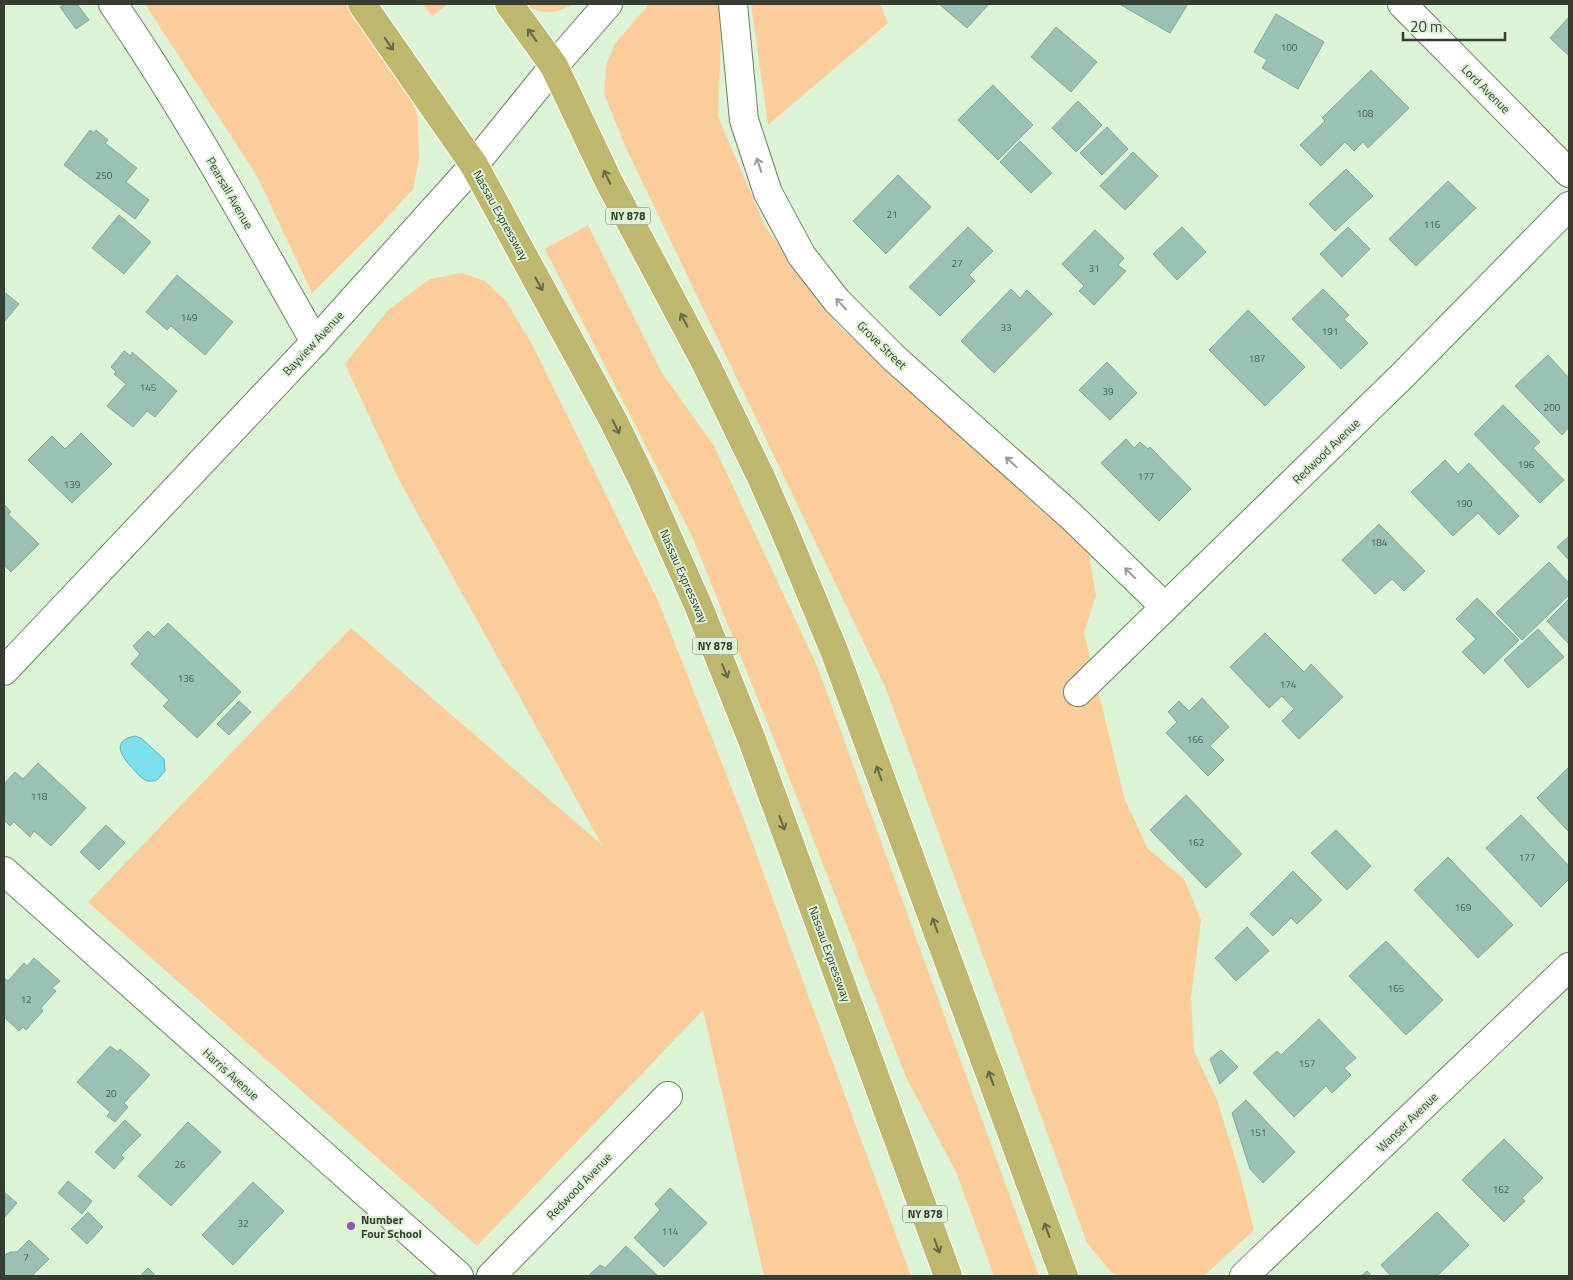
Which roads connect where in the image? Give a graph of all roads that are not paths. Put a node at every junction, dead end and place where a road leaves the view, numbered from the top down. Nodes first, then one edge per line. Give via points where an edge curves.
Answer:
1 (113, 4) edge
2 (362, 4) edge
3 (509, 4) edge
4 (608, 4) edge
5 (733, 4) edge
6 (1402, 4) edge
7 (554, 66) junction
8 (474, 164) junction
9 (1569, 173) edge
10 (1569, 206) edge
11 (315, 342) junction
12 (1165, 607) junction
13 (4, 671) edge
14 (1078, 692) dead end
15 (4, 871) edge
16 (1569, 967) edge
17 (668, 1096) dead end
18 (458, 1276) edge
19 (491, 1276) edge
20 (948, 1276) edge
21 (1064, 1276) edge
22 (1244, 1276) edge

1 - 11 street, Pearsall Avenue via 230,192
2 -> 8 highway, Nassau Expressway / NY 878
7 -> 3 highway, NY 878
4 - 7 street, Bayview Avenue
12 -> 5 street, Grove Street via 1072,517 894,358 837,301 802,256 768,193 744,120
6 - 9 street, Lord Avenue
7 - 8 street, Bayview Avenue
21 -> 7 highway, NY 878 via 835,653 786,532 706,364 608,180
8 - 11 street, Bayview Avenue
8 -> 20 highway, Nassau Expressway / NY 878 via 613,420 698,606 752,740
10 - 12 street, Redwood Avenue via 1403,376
11 - 13 street, Bayview Avenue
12 - 14 street, Redwood Avenue
15 - 18 street, Harris Avenue
16 - 22 street, Wanser Avenue
17 - 19 street, Redwood Avenue

